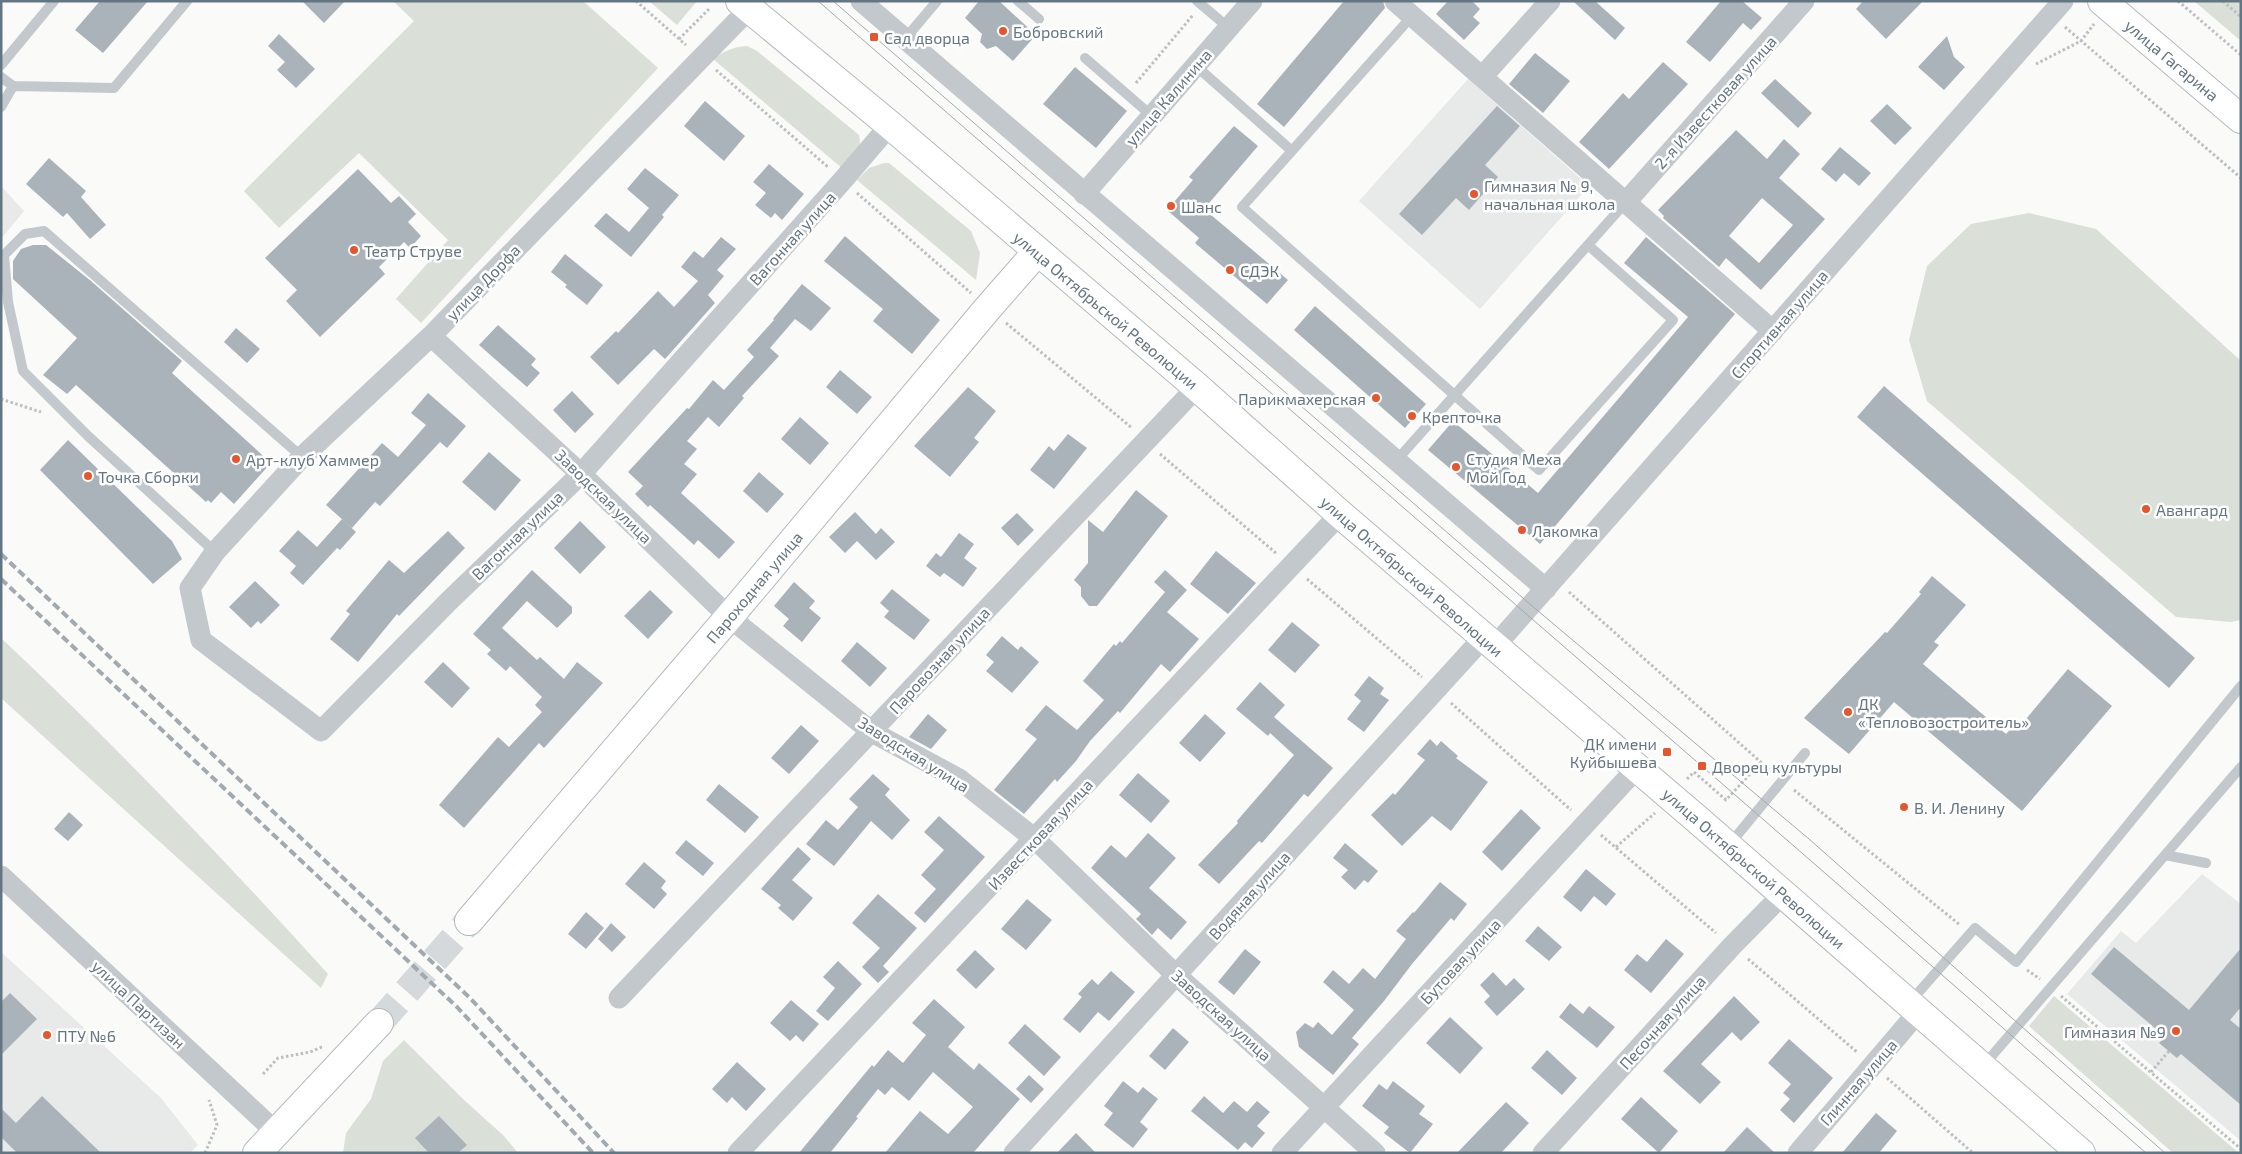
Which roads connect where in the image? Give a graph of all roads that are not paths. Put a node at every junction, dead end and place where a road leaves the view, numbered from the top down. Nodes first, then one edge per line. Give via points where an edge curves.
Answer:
1 (54, 1) edge
2 (187, 1) edge
3 (861, 1) edge
4 (937, 1) edge
5 (1018, 1) edge
6 (1252, 1) edge
7 (1395, 1) edge
8 (1550, 1) edge
9 (1804, 1) edge
10 (2102, 1) edge
11 (1200, 3) edge
12 (744, 5) edge
13 (2057, 8) edge
14 (1412, 16) junction
15 (1039, 19) dead end
16 (1229, 28) junction
17 (906, 39) junction
18 (1085, 58) dead end
19 (1, 65) edge
20 (1196, 66) junction
21 (1, 77) edge
22 (1482, 77) junction
23 (13, 86) junction
24 (1, 107) edge
25 (1152, 116) junction
26 (2241, 119) edge
27 (890, 125) junction
28 (1292, 152) junction
29 (1084, 194) junction
30 (1626, 202) junction
31 (1588, 245) junction
32 (1037, 252) junction
33 (1773, 331) junction
34 (431, 336) junction
35 (1197, 387) junction
36 (1454, 395) junction
37 (302, 457) junction
38 (1396, 461) junction
39 (582, 474) junction
40 (1340, 514) junction
41 (215, 552) junction
42 (1546, 589) junction
43 (729, 617) junction
44 (1489, 642) junction
45 (2241, 686) edge
46 (872, 732) junction
47 (1805, 752) dead end
48 (2241, 767) edge
49 (1637, 768) junction
50 (1035, 840) junction
51 (1728, 846) junction
52 (2165, 855) junction
53 (2206, 863) dead end
54 (1, 876) edge
55 (1783, 894) junction
56 (469, 921) tunnel mouth
57 (1176, 975) junction
58 (618, 998) dead end
59 (1914, 1007) junction
60 (379, 1022) tunnel mouth
61 (1982, 1067) junction
62 (1324, 1107) junction
63 (276, 1132) junction
64 (2074, 1151) edge
65 (257, 1153) edge
66 (738, 1153) edge
67 (1014, 1153) edge
68 (1282, 1153) edge
69 (1375, 1153) edge
70 (1543, 1153) edge
71 (1798, 1153) edge

1 - 19 lane
2 - 23 lane via 114,88
3 - 17 street
4 - 17 lane
5 - 15 lane
6 - 16 street, улица Калинина
7 - 14 street
8 - 22 street
9 - 30 street, 2-я Известковая улица
10 - 26 main road, улица Гагарина
11 - 16 lane
12 - 27 main road, улица Октябрьской Революции
12 - 34 street, улица Дорфа
13 - 33 street, Спортивная улица
14 - 22 street
14 - 28 lane
16 - 20 street, улица Калинина
17 - 29 street
18 - 25 lane
20 - 25 street, улица Калинина
20 - 28 lane
21 - 23 lane
22 - 30 street
23 - 24 lane
25 - 29 street, улица Калинина
27 - 32 main road, улица Октябрьской Революции
27 - 39 street, Вагонная улица
28 - 36 lane via 1242,207
29 - 38 street
30 - 31 lane
30 - 33 street
31 - 36 lane
31 - 36 lane via 1673,320 1539,470
32 - 35 main road, улица Октябрьской Революции
32 - 43 main road, Пароходная улица
33 - 42 street, Спортивная улица
34 - 37 street, улица Дорфа
34 - 39 street, Заводская улица
35 - 40 main road, улица Октябрьской Революции
35 - 46 street, Паровозная улица
36 - 38 lane
37 - 41 street, улица Дорфа
37 - 41 lane via 44,231 25,234 4,256 8,302 23,371 88,436
38 - 42 street
39 - 41 street, Вагонная улица via 449,601 321,732 202,640 190,588
39 - 43 street, Заводская улица
40 - 44 main road, улица Октябрьской Революции
40 - 50 street, Известковая улица
42 - 44 street, Спортивная улица
43 - 46 street, Заводская улица
43 - 56 main road, Пароходная улица
44 - 49 main road, улица Октябрьской Революции
44 - 57 street, Водяная улица
45 - 59 lane via 2016,962 1974,928
46 - 50 street, Заводская улица via 959,780
46 - 58 street, Паровозная улица
47 - 51 lane
48 - 52 lane
49 - 51 main road, улица Октябрьской Революции
49 - 62 street, Бутовая улица
50 - 57 street, Заводская улица
50 - 66 street, Известковая улица
51 - 55 main road, улица Октябрьской Революции
52 - 53 lane
52 - 61 lane
54 - 63 street, улица Партизан
55 - 59 main road, улица Октябрьской Революции
55 - 70 street, Песочная улица
57 - 62 street, Заводская улица
57 - 67 street, Водяная улица
59 - 61 main road, улица Октябрьской Революции
59 - 71 street, Глинная улица
60 - 63 main road
61 - 64 main road, улица Октябрьской Революции
62 - 68 street, Бутовая улица
62 - 69 street, Заводская улица
63 - 65 main road

